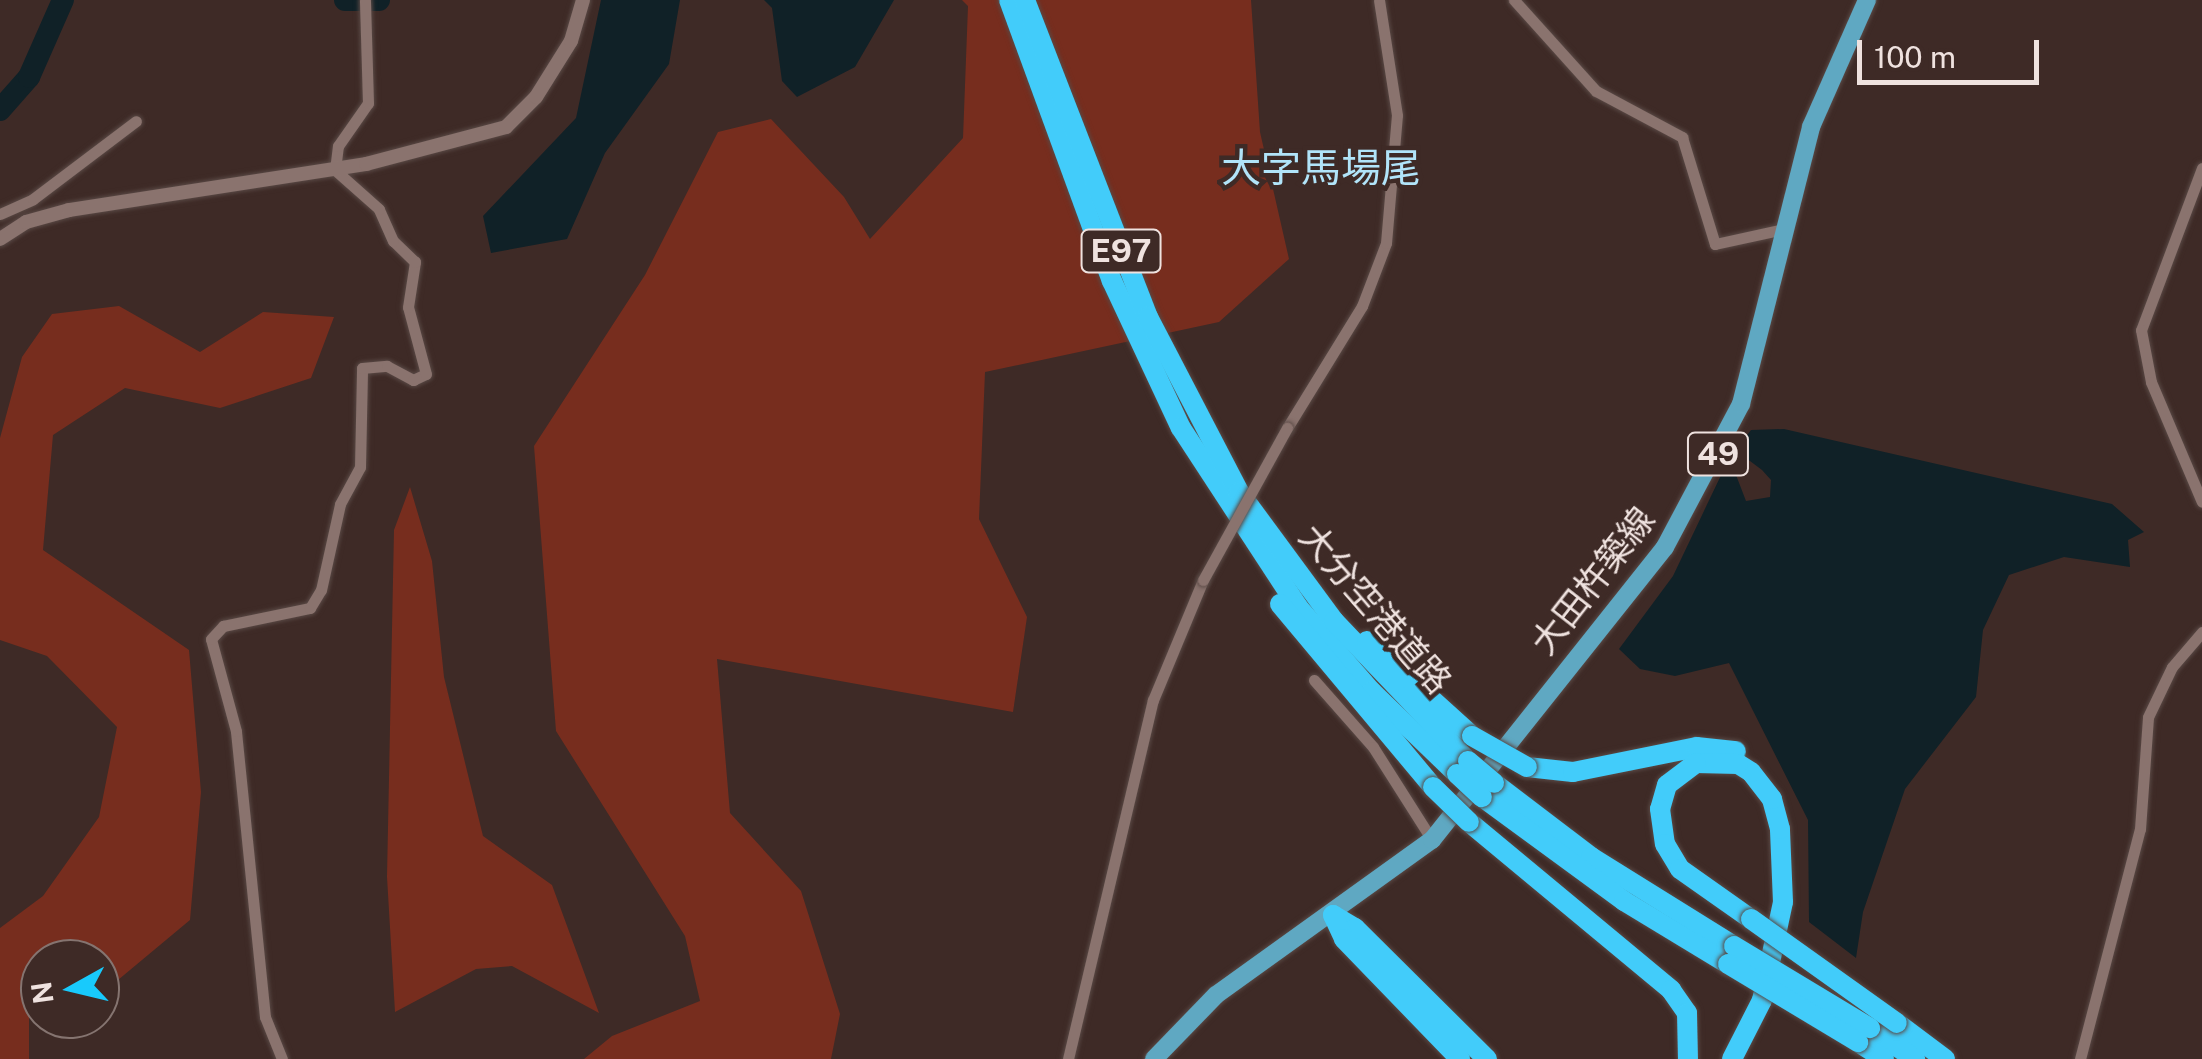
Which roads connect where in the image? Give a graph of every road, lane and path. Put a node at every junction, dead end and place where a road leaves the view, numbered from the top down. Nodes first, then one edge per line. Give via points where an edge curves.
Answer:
1 (583, 0) edge
2 (1009, 0) edge
3 (1025, 0) edge
4 (1379, 0) edge
5 (1514, 0) edge
6 (1867, 0) edge
7 (366, 6) edge
8 (136, 121) dead end
9 (2202, 168) edge
10 (335, 170) junction
11 (33, 199) junction
12 (0, 214) edge
13 (42, 216) junction
14 (1784, 230) junction
15 (0, 239) edge
16 (1146, 359) junction
17 (1239, 492) junction
18 (2201, 498) edge
19 (2202, 632) edge
20 (1314, 680) dead end
21 (1462, 768) junction
22 (1432, 840) junction
23 (1333, 915) junction
24 (1864, 1035) junction
25 (282, 1059) edge
26 (1068, 1059) edge
27 (1154, 1059) edge
28 (1460, 1059) edge
29 (1487, 1059) edge
30 (1688, 1059) edge
31 (1732, 1059) edge
32 (1745, 1059) edge
33 (1884, 1059) edge
34 (1915, 1059) edge
35 (1944, 1059) edge
36 (2080, 1059) edge

1 - 10 street via 570,41 536,97 506,127
2 - 16 highway, 大分空港道路 / E97
3 - 17 highway, 大分空港道路 / E97 via 1148,317
4 - 26 street, bridge via 1397,115 1386,243 1362,306 1202,580 1154,700
5 - 14 street via 1596,91 1682,137 1715,244
6 - 14 main road, 大田杵築線 / 49 via 1810,126
7 - 10 street via 368,104 338,146
8 - 11 street
9 - 18 street via 2141,330 2151,382
10 - 13 street
10 - 25 street via 379,209 393,241 415,262 408,307 426,374 412,380 386,366 362,368 360,468 340,504 310,608 212,632 236,730 265,1017
11 - 12 street
11 - 13 street
13 - 15 street
14 - 22 main road, 大田杵築線 / 49 via 1742,404 1702,488 1665,547
16 - 21 highway, 大分空港道路 / E97 via 1205,469 1298,606 1372,692
16 - 30 highway, bridge via 1215,502 1346,690 1469,822 1670,990 1687,1013
17 - 21 highway, 大分空港道路 / E97 via 1369,662
17 - 32 highway, bridge via 1358,632 1472,736 1526,767 1600,768 1696,746 1749,755 1778,783 1791,837 1789,915 1771,1002
19 - 36 street via 2172,666 2148,717 2140,829
20 - 22 street via 1372,748
21 - 24 highway, 大分空港道路 / E97, bridge via 1624,901 1731,955
22 - 23 main road, 大田杵築線 / 49
23 - 27 main road, 大田杵築線 / 49 via 1216,995
23 - 28 highway via 1344,939
23 - 29 highway via 1355,928
24 - 33 highway, 大分空港道路 / E97
24 - 34 highway, 大分空港道路 / E97
31 - 35 highway, bridge via 1762,1000 1783,902 1780,829 1772,800 1751,772 1738,764 1696,763 1668,785 1660,809 1665,844 1680,869 1751,918 1897,1023

